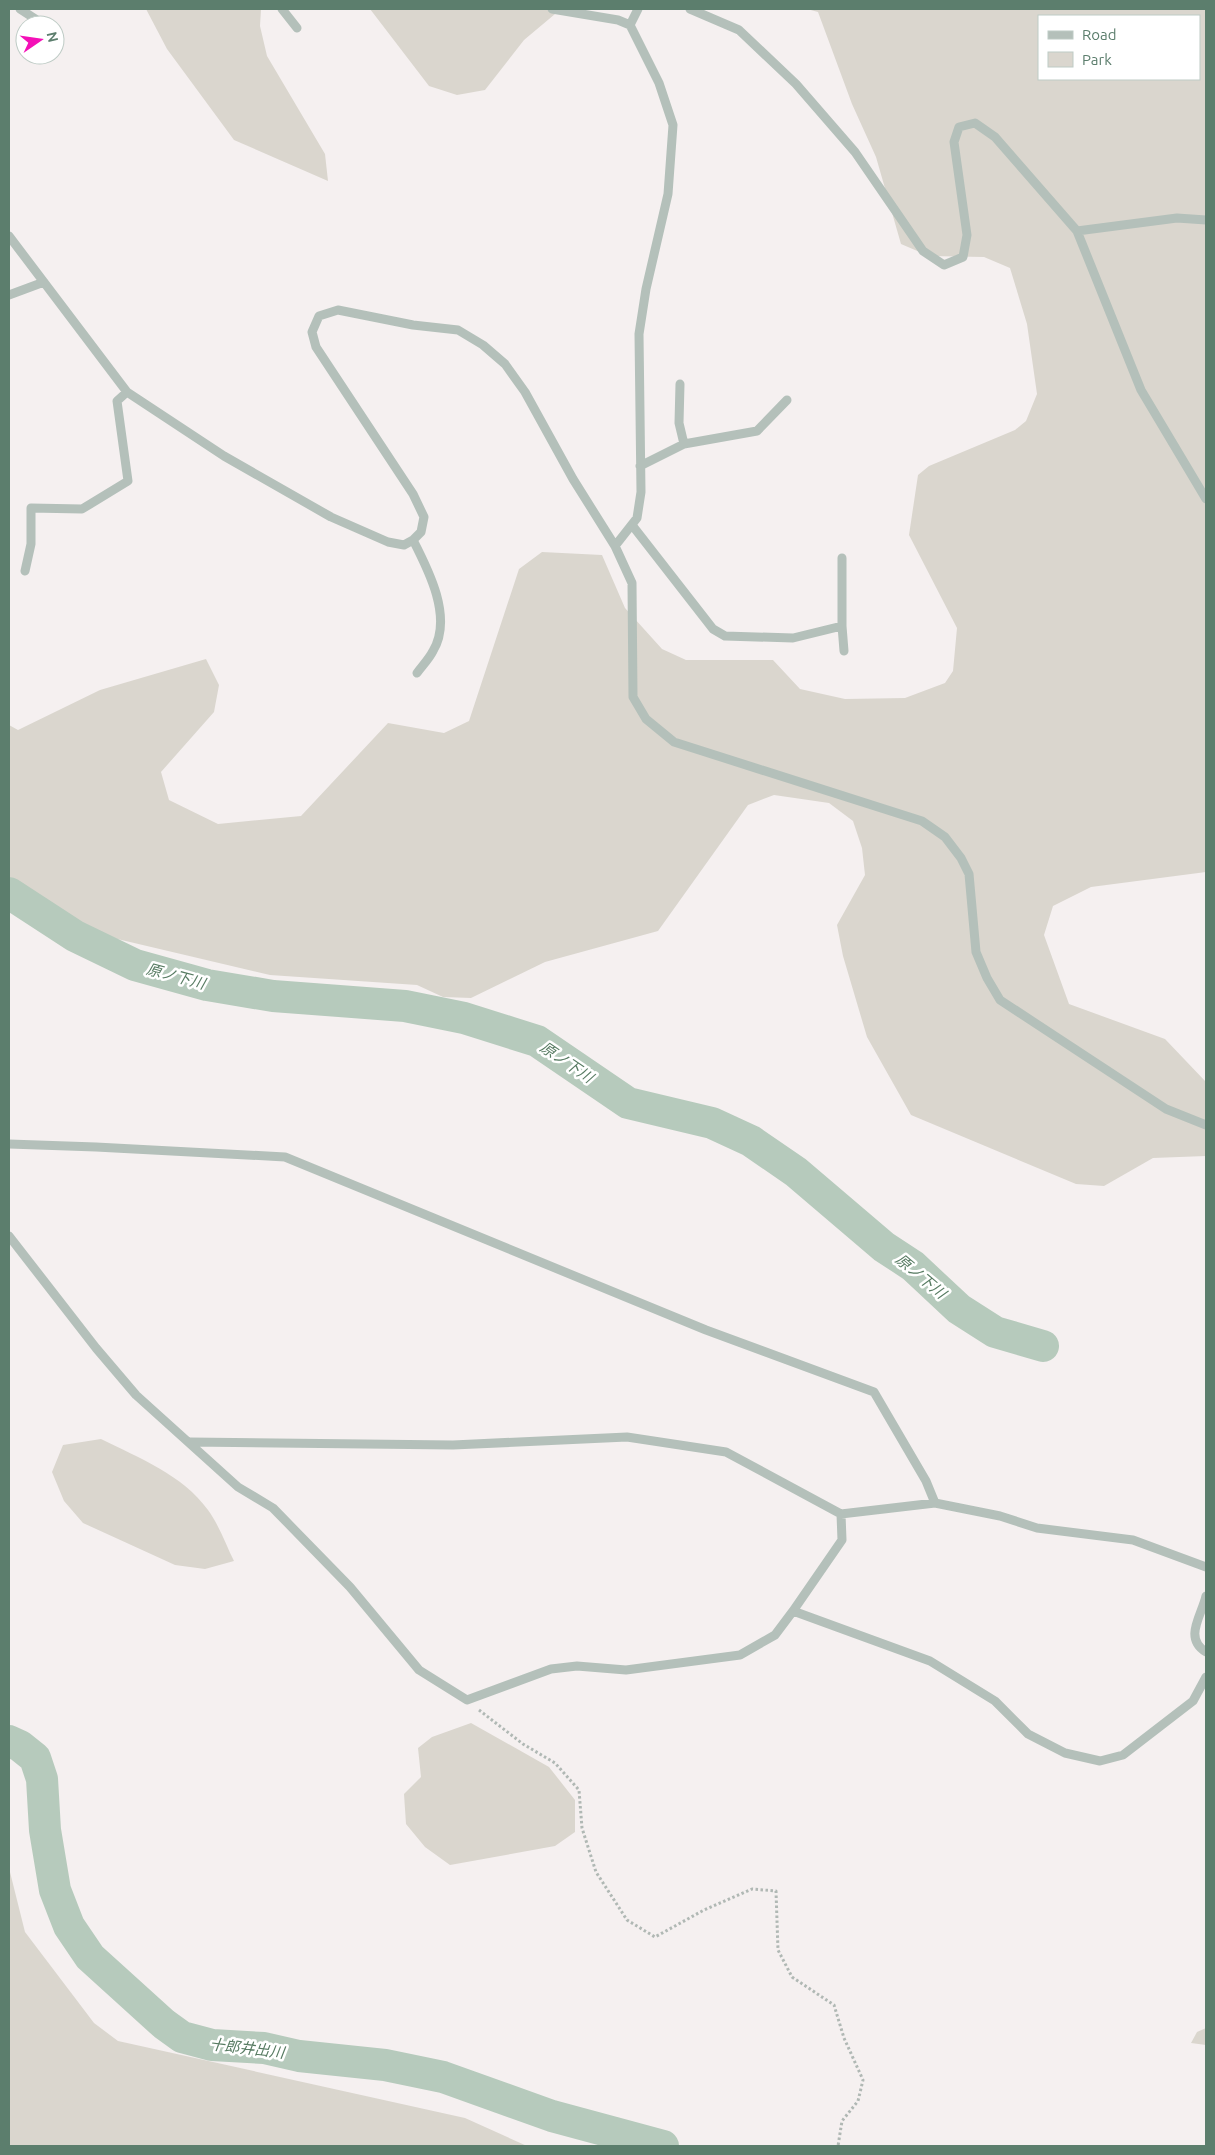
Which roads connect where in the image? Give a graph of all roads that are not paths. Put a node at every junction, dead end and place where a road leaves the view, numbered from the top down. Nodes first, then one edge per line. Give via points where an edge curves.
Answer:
1 (282, 9) edge
2 (552, 9) edge
3 (638, 9) edge
4 (690, 9) edge
5 (630, 25) junction
6 (298, 28) dead end
7 (1206, 220) edge
8 (1077, 231) junction
9 (9, 236) edge
10 (44, 282) junction
11 (9, 295) edge
12 (680, 384) dead end
13 (127, 392) junction
14 (787, 400) dead end
15 (684, 444) junction
16 (640, 466) junction
17 (1206, 499) edge
18 (632, 525) junction
19 (413, 540) junction
20 (615, 546) junction
21 (842, 558) dead end
22 (25, 571) dead end
23 (842, 626) junction
24 (844, 651) dead end
25 (417, 673) dead end
26 (1206, 1125) edge
27 (9, 1144) edge
28 (9, 1236) edge
29 (190, 1442) junction
30 (935, 1503) junction
31 (841, 1514) junction
32 (1206, 1568) edge
33 (1206, 1596) edge
34 (793, 1611) junction
35 (1206, 1652) edge
36 (1206, 1677) edge

1 - 6 street
2 - 5 street
3 - 5 street
4 - 8 street via 738,30 796,84 855,152 923,251 944,265 963,257 967,235 954,142 959,127 975,123 995,137
5 - 16 street via 659,83 673,125 668,194 639,334
7 - 8 street via 1177,218
8 - 17 street via 1141,390
9 - 10 street
10 - 11 street
10 - 13 street
12 - 15 street via 680,423
13 - 19 street via 224,456 331,517 388,542 404,545
13 - 22 street via 117,401 128,481 82,509 31,508 31,544
14 - 15 street via 757,431
15 - 16 street
16 - 18 street via 641,492 637,518
18 - 20 street
18 - 23 street via 713,629 725,636 793,638
19 - 20 street via 421,532 424,517 413,494 316,347 312,332 319,316 338,310 458,330 482,345 505,364 525,392
19 - 25 street via 432,576 440,634 434,650
20 - 26 street via 632,583 633,697 646,719 674,742 922,821 945,837 969,874 976,952 1000,1000 1166,1109
21 - 23 street
23 - 24 street
27 - 30 street via 284,1157 706,1330 874,1392 926,1481
28 - 29 street via 136,1395
29 - 31 street via 453,1445 627,1437 726,1452
29 - 34 street via 238,1487 273,1508 350,1587 419,1670 467,1700 551,1670 577,1666 626,1670 740,1655 775,1635
30 - 31 street
30 - 32 street via 1000,1516 1037,1528 1132,1540
31 - 34 street via 842,1540
33 - 35 street via 1195,1625 1195,1637 1200,1649
34 - 36 street via 930,1661 995,1701 1028,1734 1065,1752 1100,1760 1123,1755 1193,1701

